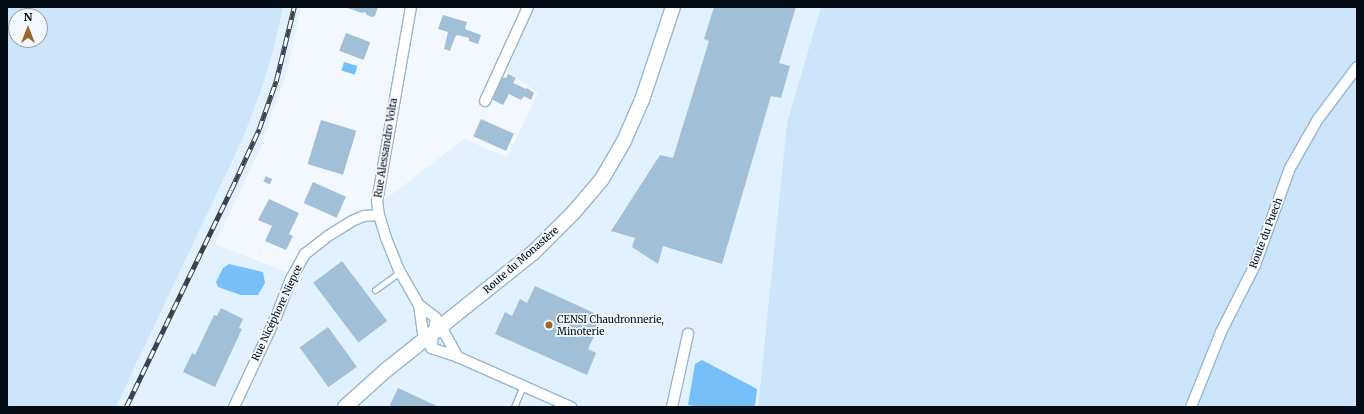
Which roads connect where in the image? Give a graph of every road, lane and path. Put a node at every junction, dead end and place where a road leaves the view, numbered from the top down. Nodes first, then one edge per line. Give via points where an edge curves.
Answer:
1 (411, 7) edge
2 (528, 7) edge
3 (673, 7) edge
4 (1357, 67) edge
5 (485, 101) dead end
6 (379, 215) junction
7 (400, 272) junction
8 (375, 290) dead end
9 (419, 305) junction
10 (435, 332) junction
11 (688, 334) dead end
12 (458, 357) junction
13 (523, 386) junction
14 (234, 407) edge
15 (345, 407) edge
16 (514, 407) edge
17 (571, 407) edge
18 (672, 407) edge
19 (1191, 407) edge

1 - 6 street, Rue Alessandro Volta via 378,188
2 - 5 street
3 - 10 street, Route du Monastère via 642,100 624,140 602,179 555,233
4 - 19 street, Route du Puech via 1318,119 1290,168 1255,265 1221,332
6 - 7 street, Rue Alessandro Volta
6 - 14 street, Rue Nicéphore Niepce via 364,216 352,221 305,254 291,279
7 - 8 lane
7 - 9 street, Rue Alessandro Volta
9 - 10 street, Rue Alessandro Volta via 436,318
9 - 10 street, Rue Alessandro Volta via 423,333
10 - 12 street via 444,332
10 - 12 street via 432,348
10 - 15 street, Route du Monastère via 385,371
11 - 18 street
12 - 13 street
13 - 16 lane
13 - 17 street

